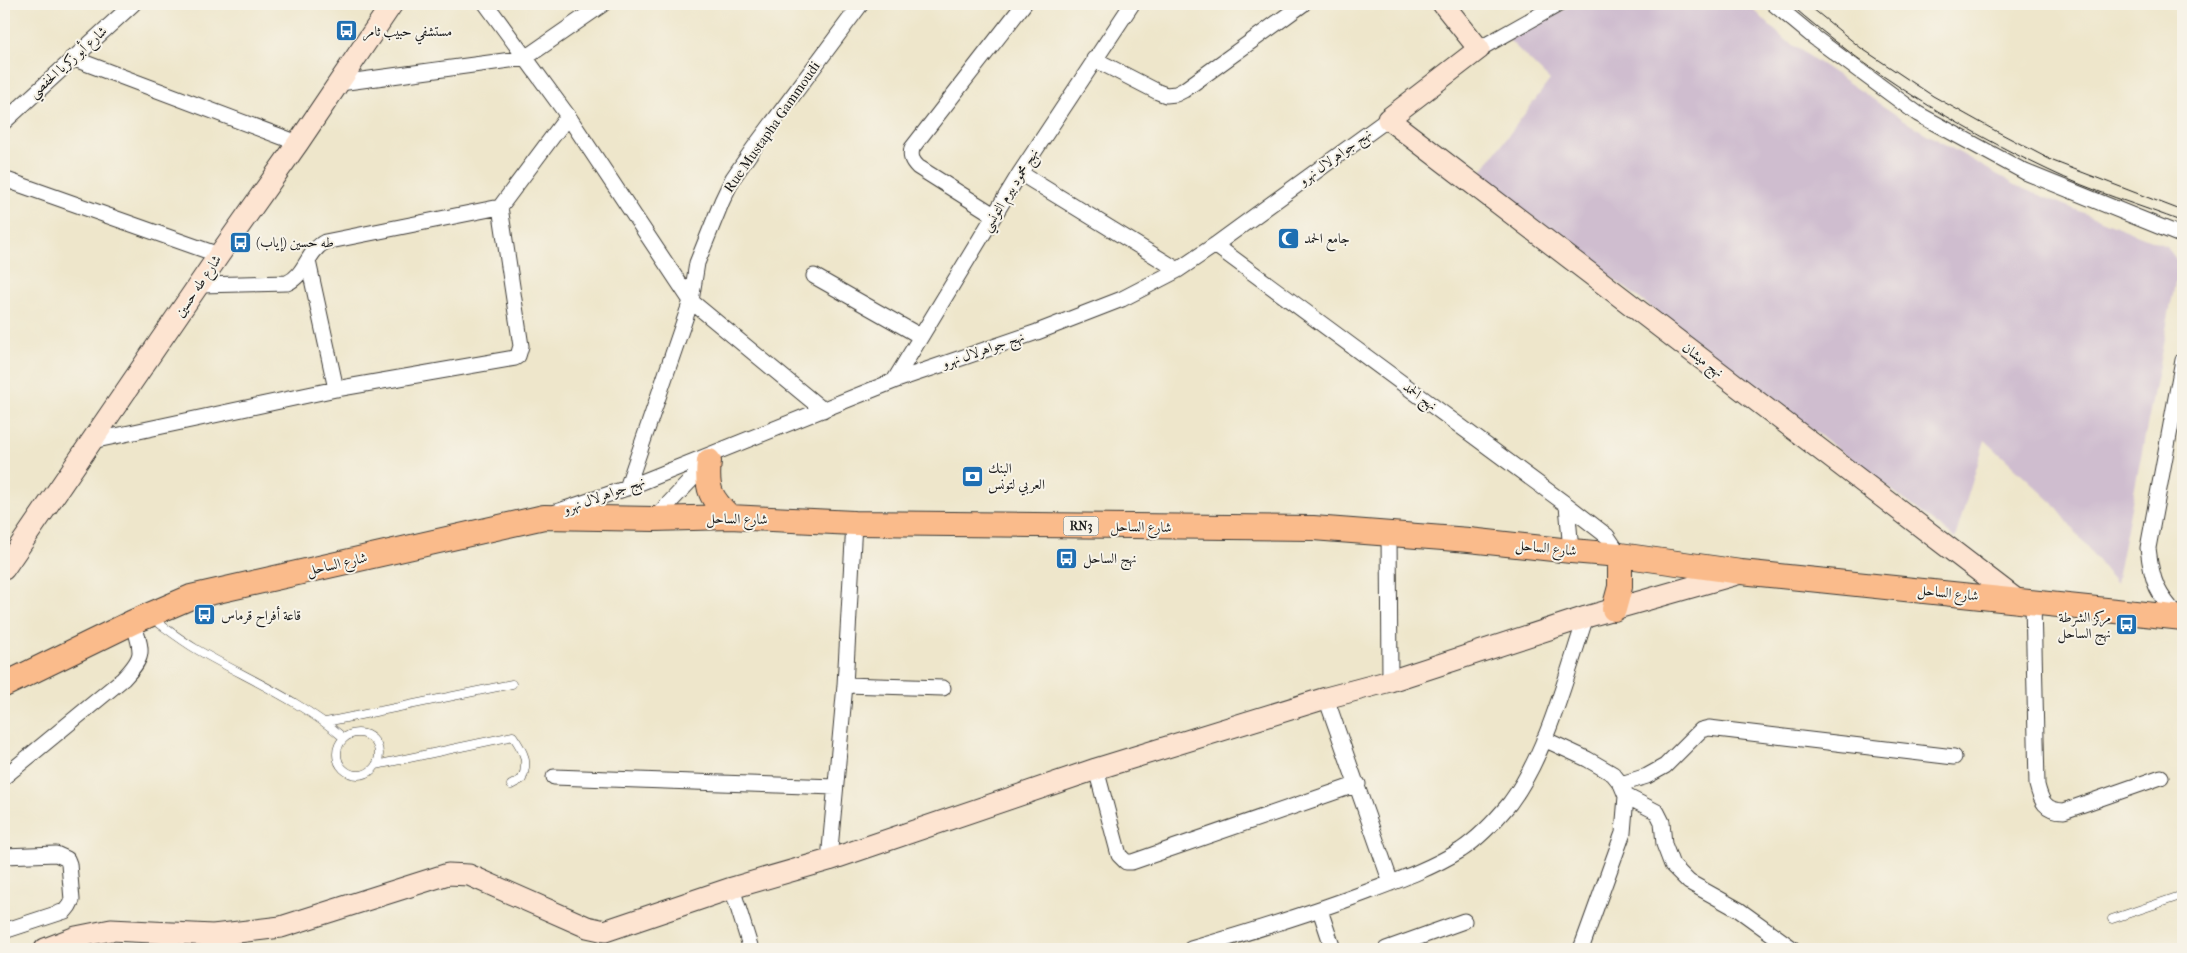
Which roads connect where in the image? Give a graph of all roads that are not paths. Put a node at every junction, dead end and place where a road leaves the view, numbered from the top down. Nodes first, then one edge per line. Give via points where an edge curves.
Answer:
1 (132, 4) edge
2 (392, 4) edge
3 (486, 4) edge
4 (604, 4) edge
5 (861, 4) edge
6 (1024, 4) edge
7 (1132, 4) edge
8 (1303, 4) edge
9 (1443, 4) edge
10 (1559, 4) edge
11 (1774, 4) edge
12 (1479, 49) junction
13 (72, 58) junction
14 (525, 58) junction
15 (1094, 59) junction
16 (340, 83) junction
17 (568, 116) junction
18 (1388, 119) junction
19 (4, 122) edge
20 (298, 143) junction
21 (1020, 173) junction
22 (4, 180) edge
23 (500, 206) junction
24 (994, 215) junction
25 (2183, 236) edge
26 (1215, 245) junction
27 (219, 255) junction
28 (308, 262) junction
29 (1178, 270) junction
30 (814, 276) dead end
31 (200, 285) junction
32 (691, 301) junction
33 (920, 336) junction
34 (2183, 360) edge
35 (894, 381) junction
36 (336, 389) junction
37 (823, 410) junction
38 (2176, 435) edge
39 (92, 440) junction
40 (714, 456) junction
41 (627, 488) junction
42 (1567, 505) junction
43 (544, 517) junction
44 (730, 517) junction
45 (654, 519) junction
46 (854, 523) junction
47 (1389, 533) junction
48 (1571, 552) junction
49 (1620, 554) junction
50 (4, 569) edge
51 (1741, 572) junction
52 (2026, 601) junction
53 (1614, 610) junction
54 (1586, 617) junction
55 (141, 619) junction
56 (2182, 620) edge
57 (1390, 681) junction
58 (512, 684) dead end
59 (4, 685) edge
60 (845, 685) junction
61 (943, 688) dead end
62 (1326, 698) junction
63 (326, 722) junction
64 (344, 738) junction
65 (1544, 739) junction
66 (1954, 757) dead end
67 (376, 765) junction
68 (1096, 769) junction
69 (4, 777) edge
70 (554, 777) dead end
71 (2161, 777) dead end
72 (1358, 784) junction
73 (511, 786) dead end
74 (835, 787) junction
75 (1624, 790) junction
76 (4, 856) edge
77 (829, 860) junction
78 (1391, 883) junction
79 (732, 888) junction
80 (2183, 894) edge
81 (1320, 910) junction
82 (2112, 919) dead end
83 (1464, 922) dead end
84 (4, 931) edge
85 (1395, 948) edge
86 (46, 949) edge
87 (751, 949) edge
88 (1191, 949) edge
89 (1333, 949) edge
90 (1581, 949) edge
91 (1793, 949) edge

1 - 13 street, شارع أبو زكريا الحفصي
2 - 16 street, شارع طه حسين
3 - 14 street
4 - 14 street
5 - 32 street, Rue Mustapha Gammoudi via 733,178 697,263
6 - 24 street via 910,154 918,167
7 - 15 street, نهج محمود بيرم التونسي
8 - 15 street via 1176,94 1158,92
9 - 12 street
10 - 12 street
11 - 25 street via 1918,114 2025,172
12 - 18 street
13 - 19 street, شارع أبو زكريا الحفصي
13 - 20 street
14 - 16 street
14 - 17 street
15 - 21 street, نهج محمود بيرم التونسي
16 - 20 street, شارع طه حسين
17 - 23 street
17 - 32 street
18 - 26 street, نهج جواهرلال نهرو
18 - 52 street, نهج ميشان
20 - 27 street, شارع طه حسين
21 - 24 street, نهج محمود بيرم التونسي
21 - 29 street
22 - 27 street
23 - 28 street via 325,242 318,245
23 - 36 street via 521,346 518,356
24 - 33 street, نهج محمود بيرم التونسي
26 - 29 street, نهج جواهرلال نهرو
26 - 42 street, نهج الحمد
27 - 31 street, شارع طه حسين
28 - 31 street via 299,275 287,283
28 - 36 street
29 - 35 street, نهج جواهرلال نهرو via 1105,306
30 - 33 street
31 - 39 street, شارع طه حسين
32 - 37 street
32 - 41 street, Rue Mustapha Gammoudi
33 - 35 street, نهج محمود بيرم التونسي
34 - 38 street
35 - 37 street, نهج جواهرلال نهرو
36 - 39 street
37 - 40 street, نهج جواهرلال نهرو
38 - 56 street via 2148,548 2156,590
39 - 50 street, شارع طه حسين
40 - 41 street, نهج جواهرلال نهرو
40 - 44 main road via 707,478 710,491 715,503
40 - 45 street
41 - 43 street, نهج جواهرلال نهرو
42 - 48 street
42 - 49 street, نهج الحمد via 1607,536
43 - 45 main road, شارع الساحل / RN3
43 - 55 main road, شارع الساحل / RN3 via 191,598
44 - 45 main road, شارع الساحل / RN3
44 - 46 main road, شارع الساحل / RN3
46 - 47 main road, شارع الساحل / RN3 via 1313,528
46 - 60 street
47 - 48 main road, شارع الساحل / RN3
47 - 57 street
48 - 49 main road, شارع الساحل / RN3
49 - 51 main road, شارع الساحل / RN3
49 - 53 main road via 1620,587
51 - 52 main road, شارع الساحل / RN3
51 - 53 street
52 - 56 main road, شارع الساحل / RN3
52 - 71 street via 2040,800 2054,811 2064,811
53 - 54 street
54 - 57 street
54 - 65 street
55 - 59 main road, شارع الساحل / RN3
55 - 63 lane
55 - 69 street via 140,658 134,667
57 - 62 street
58 - 63 lane
60 - 61 street
60 - 74 street
62 - 68 street
62 - 72 street
63 - 64 lane
64 - 67 lane via 358,733 372,738 379,750
64 - 67 lane via 339,744 337,758 344,771 358,776
65 - 75 street via 1600,766 1612,774
65 - 78 street via 1510,802 1489,827 1461,849
66 - 75 street via 1709,728 1701,730 1665,766
67 - 73 lane via 512,736 527,766 522,780
68 - 72 street via 1119,855 1122,860 1132,862
68 - 77 street
70 - 74 street
72 - 78 street
74 - 77 street
75 - 90 street via 1623,833
75 - 91 street via 1657,812 1672,865 1689,882 1739,910
76 - 84 street via 62,856 69,864 72,900 65,911
77 - 79 street
78 - 81 street
79 - 86 street via 600,931 469,875 448,874 281,927 213,934 111,930 76,937
79 - 87 street
80 - 82 lane
81 - 88 street
81 - 89 street
83 - 85 street

